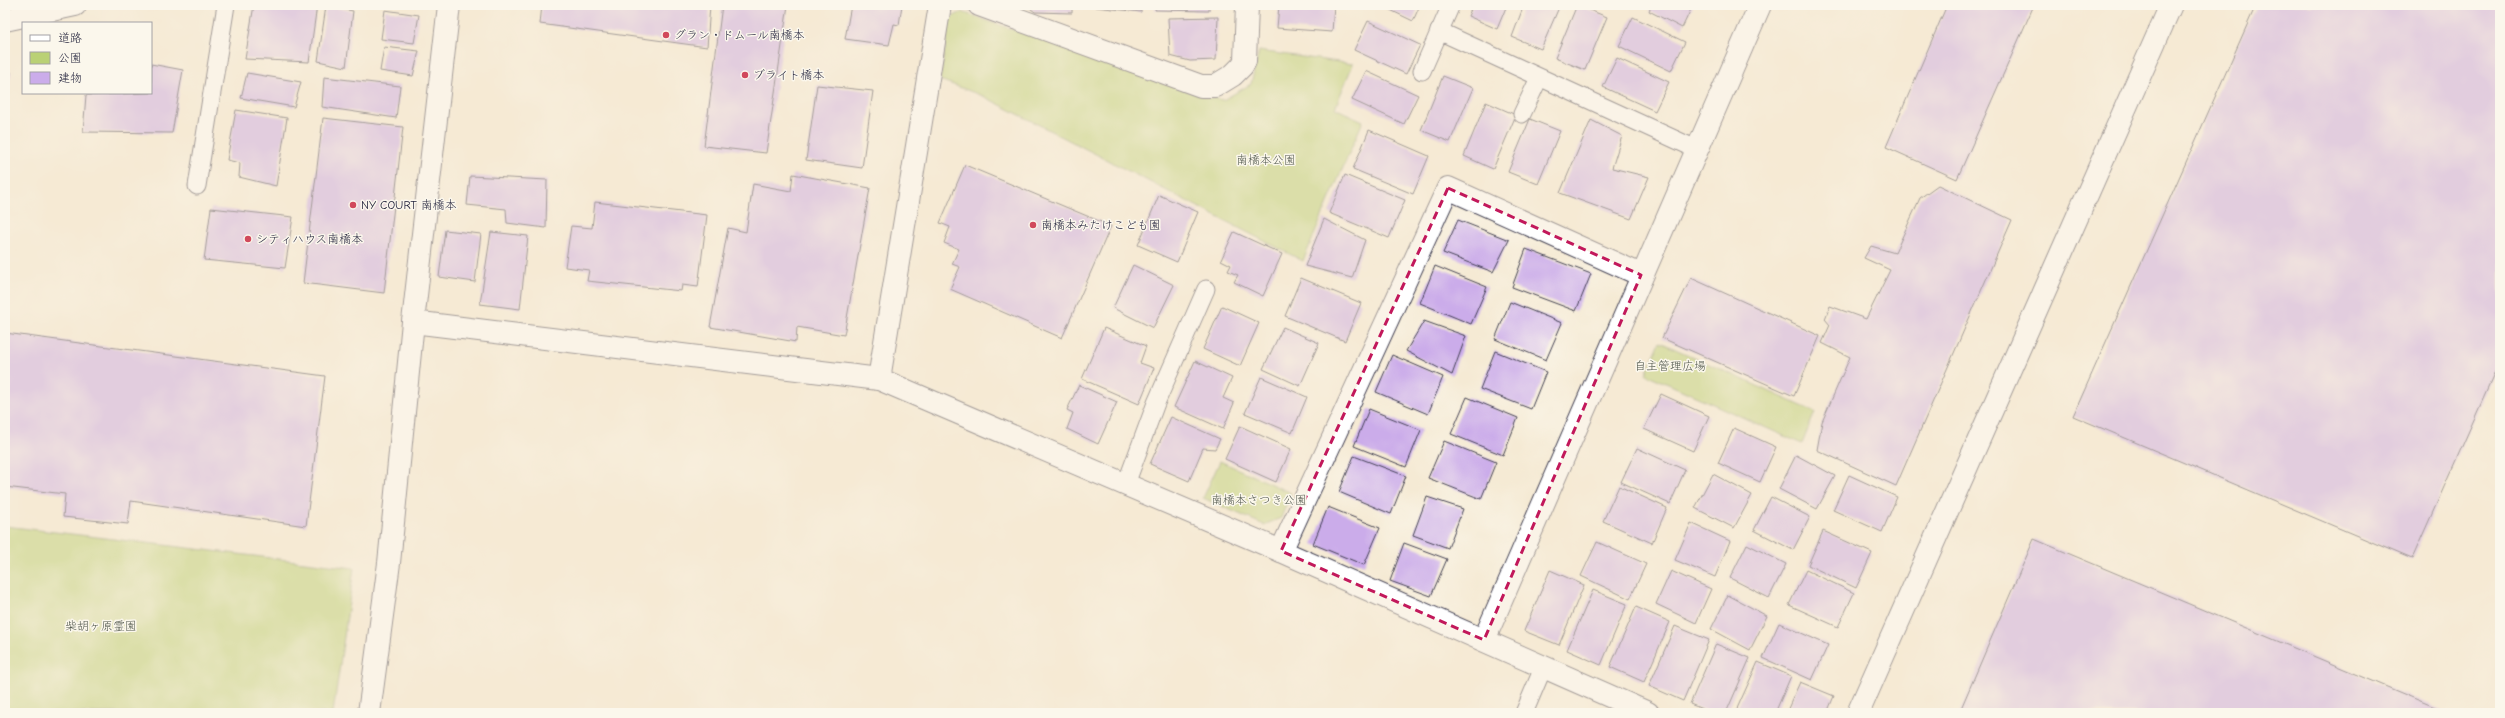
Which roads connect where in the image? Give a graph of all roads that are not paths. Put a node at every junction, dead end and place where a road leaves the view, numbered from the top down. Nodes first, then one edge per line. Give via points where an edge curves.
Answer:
1 (75, 5) edge
2 (226, 5) edge
3 (449, 5) edge
4 (940, 5) edge
5 (979, 5) edge
6 (1247, 5) edge
7 (1451, 5) edge
8 (1760, 5) edge
9 (2171, 5) edge
10 (5, 20) edge
11 (1439, 31) junction
12 (1422, 71) dead end
13 (1539, 78) junction
14 (1522, 114) dead end
15 (1696, 150) junction
16 (197, 186) dead end
17 (1641, 275) junction
18 (1206, 288) dead end
19 (412, 322) junction
20 (879, 378) junction
21 (1126, 484) junction
22 (1282, 551) junction
23 (1484, 640) junction
24 (1543, 668) junction
25 (369, 713) edge
26 (1524, 713) edge
27 (1648, 713) edge
28 (1858, 713) edge

1 - 10 street
2 - 16 lane
3 - 19 street
4 - 20 street
5 - 6 street via 1201,86 1211,87 1233,76 1245,62
7 - 11 lane
8 - 15 street
9 - 28 street
11 - 12 lane
11 - 13 lane
13 - 14 lane
13 - 15 lane
15 - 17 street
17 - 22 street via 1448,188
17 - 23 street
18 - 21 lane via 1156,403
19 - 20 street
19 - 25 street via 389,563
20 - 21 street
21 - 22 street
22 - 23 street
23 - 24 street
24 - 26 lane
24 - 27 street

